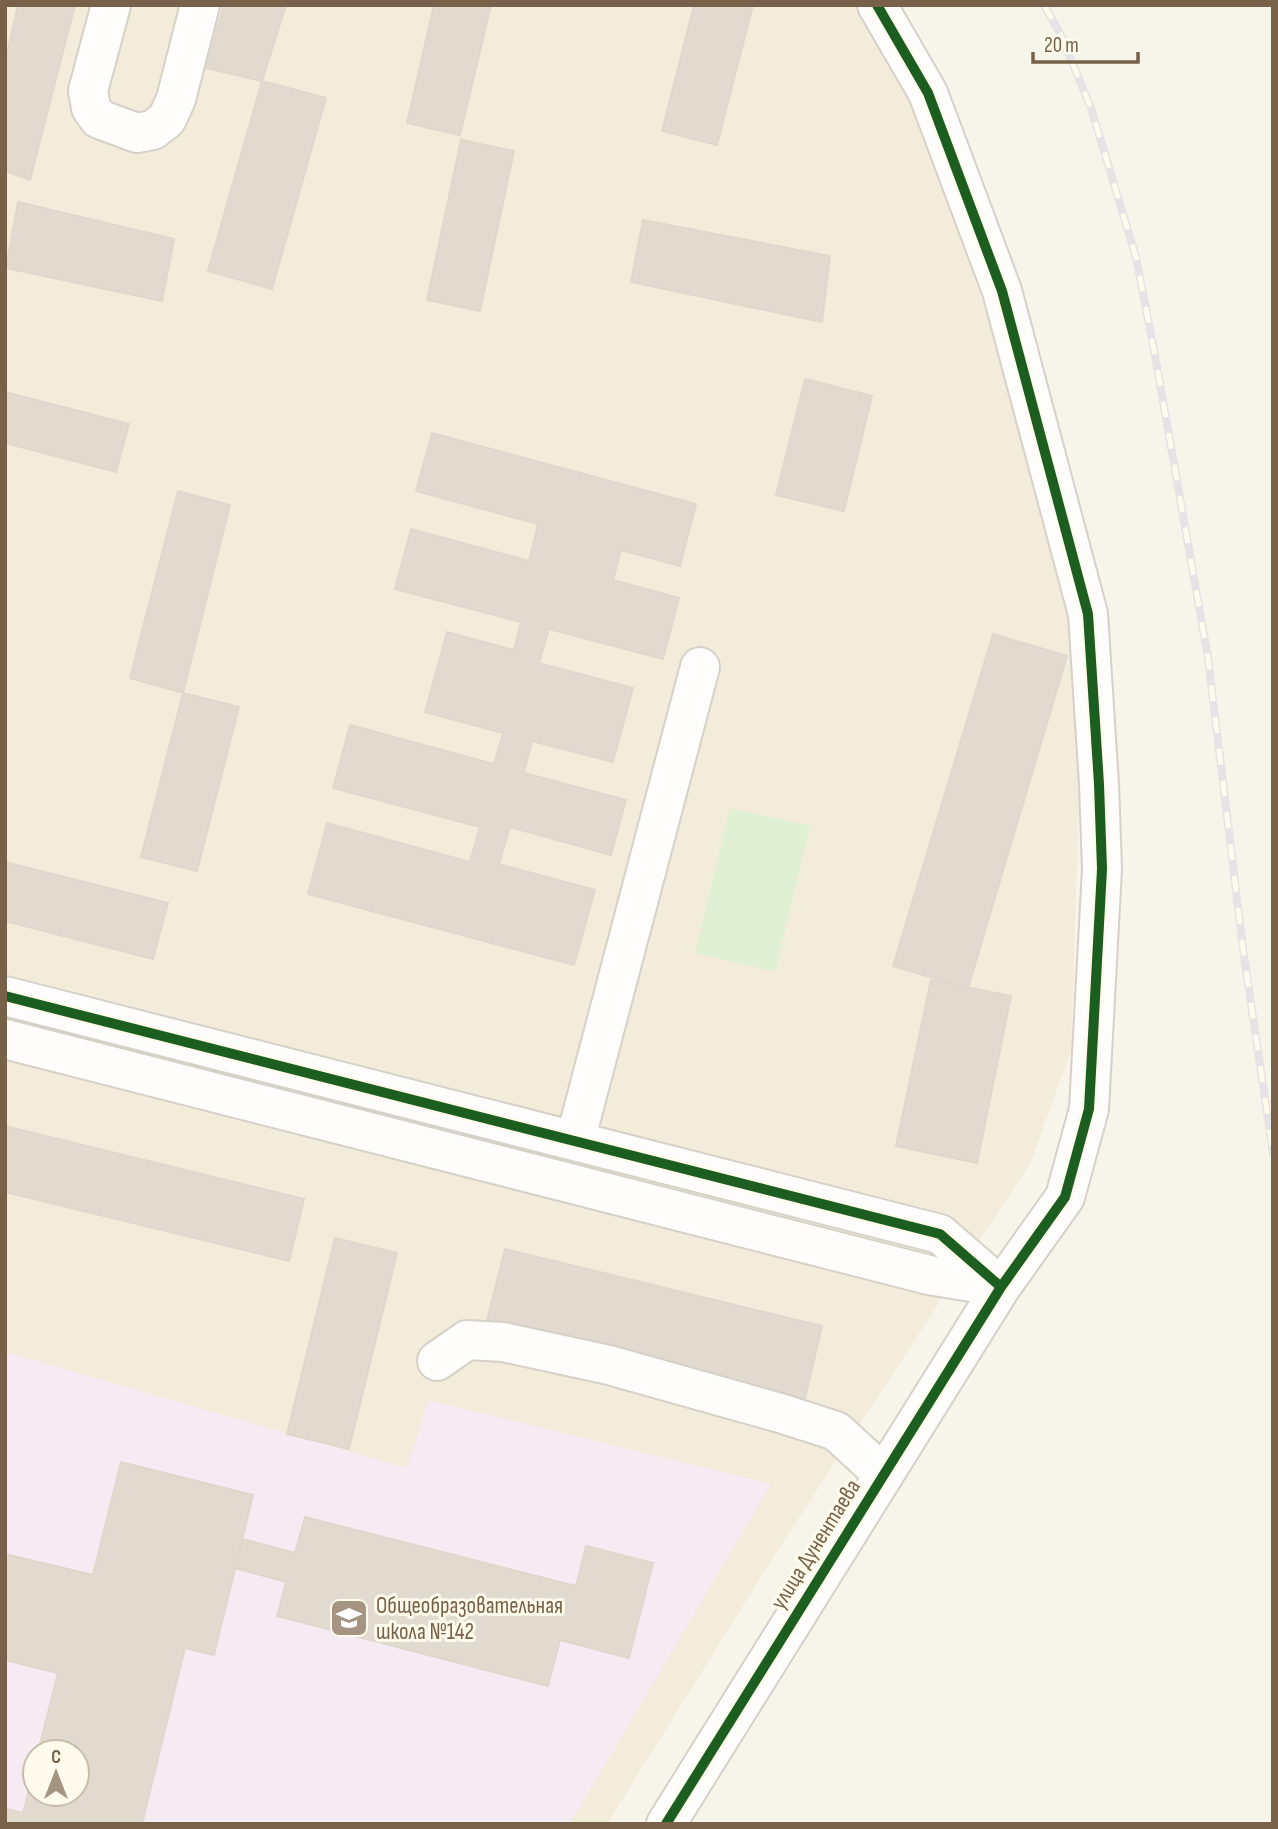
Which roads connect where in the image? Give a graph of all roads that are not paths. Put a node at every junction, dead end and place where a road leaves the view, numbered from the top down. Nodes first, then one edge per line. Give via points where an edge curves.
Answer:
1 (111, 5) edge
2 (200, 5) edge
3 (877, 5) edge
4 (700, 667) dead end
5 (5, 996) edge
6 (5, 1039) edge
7 (575, 1142) junction
8 (1001, 1286) junction
9 (437, 1361) dead end
10 (884, 1475) junction
11 (666, 1824) edge

1 - 2 street via 88,91 91,108 99,118 137,133 153,130 167,118
3 - 8 street, улица Дунентаева via 928,93 1002,291 1088,614 1102,869 1089,1110 1065,1197
4 - 7 street
5 - 7 street
6 - 8 street via 929,1275
7 - 8 street via 940,1234
8 - 10 street, улица Дунентаева
9 - 10 street via 467,1339 503,1342 609,1365 836,1431
10 - 11 street, улица Дунентаева

